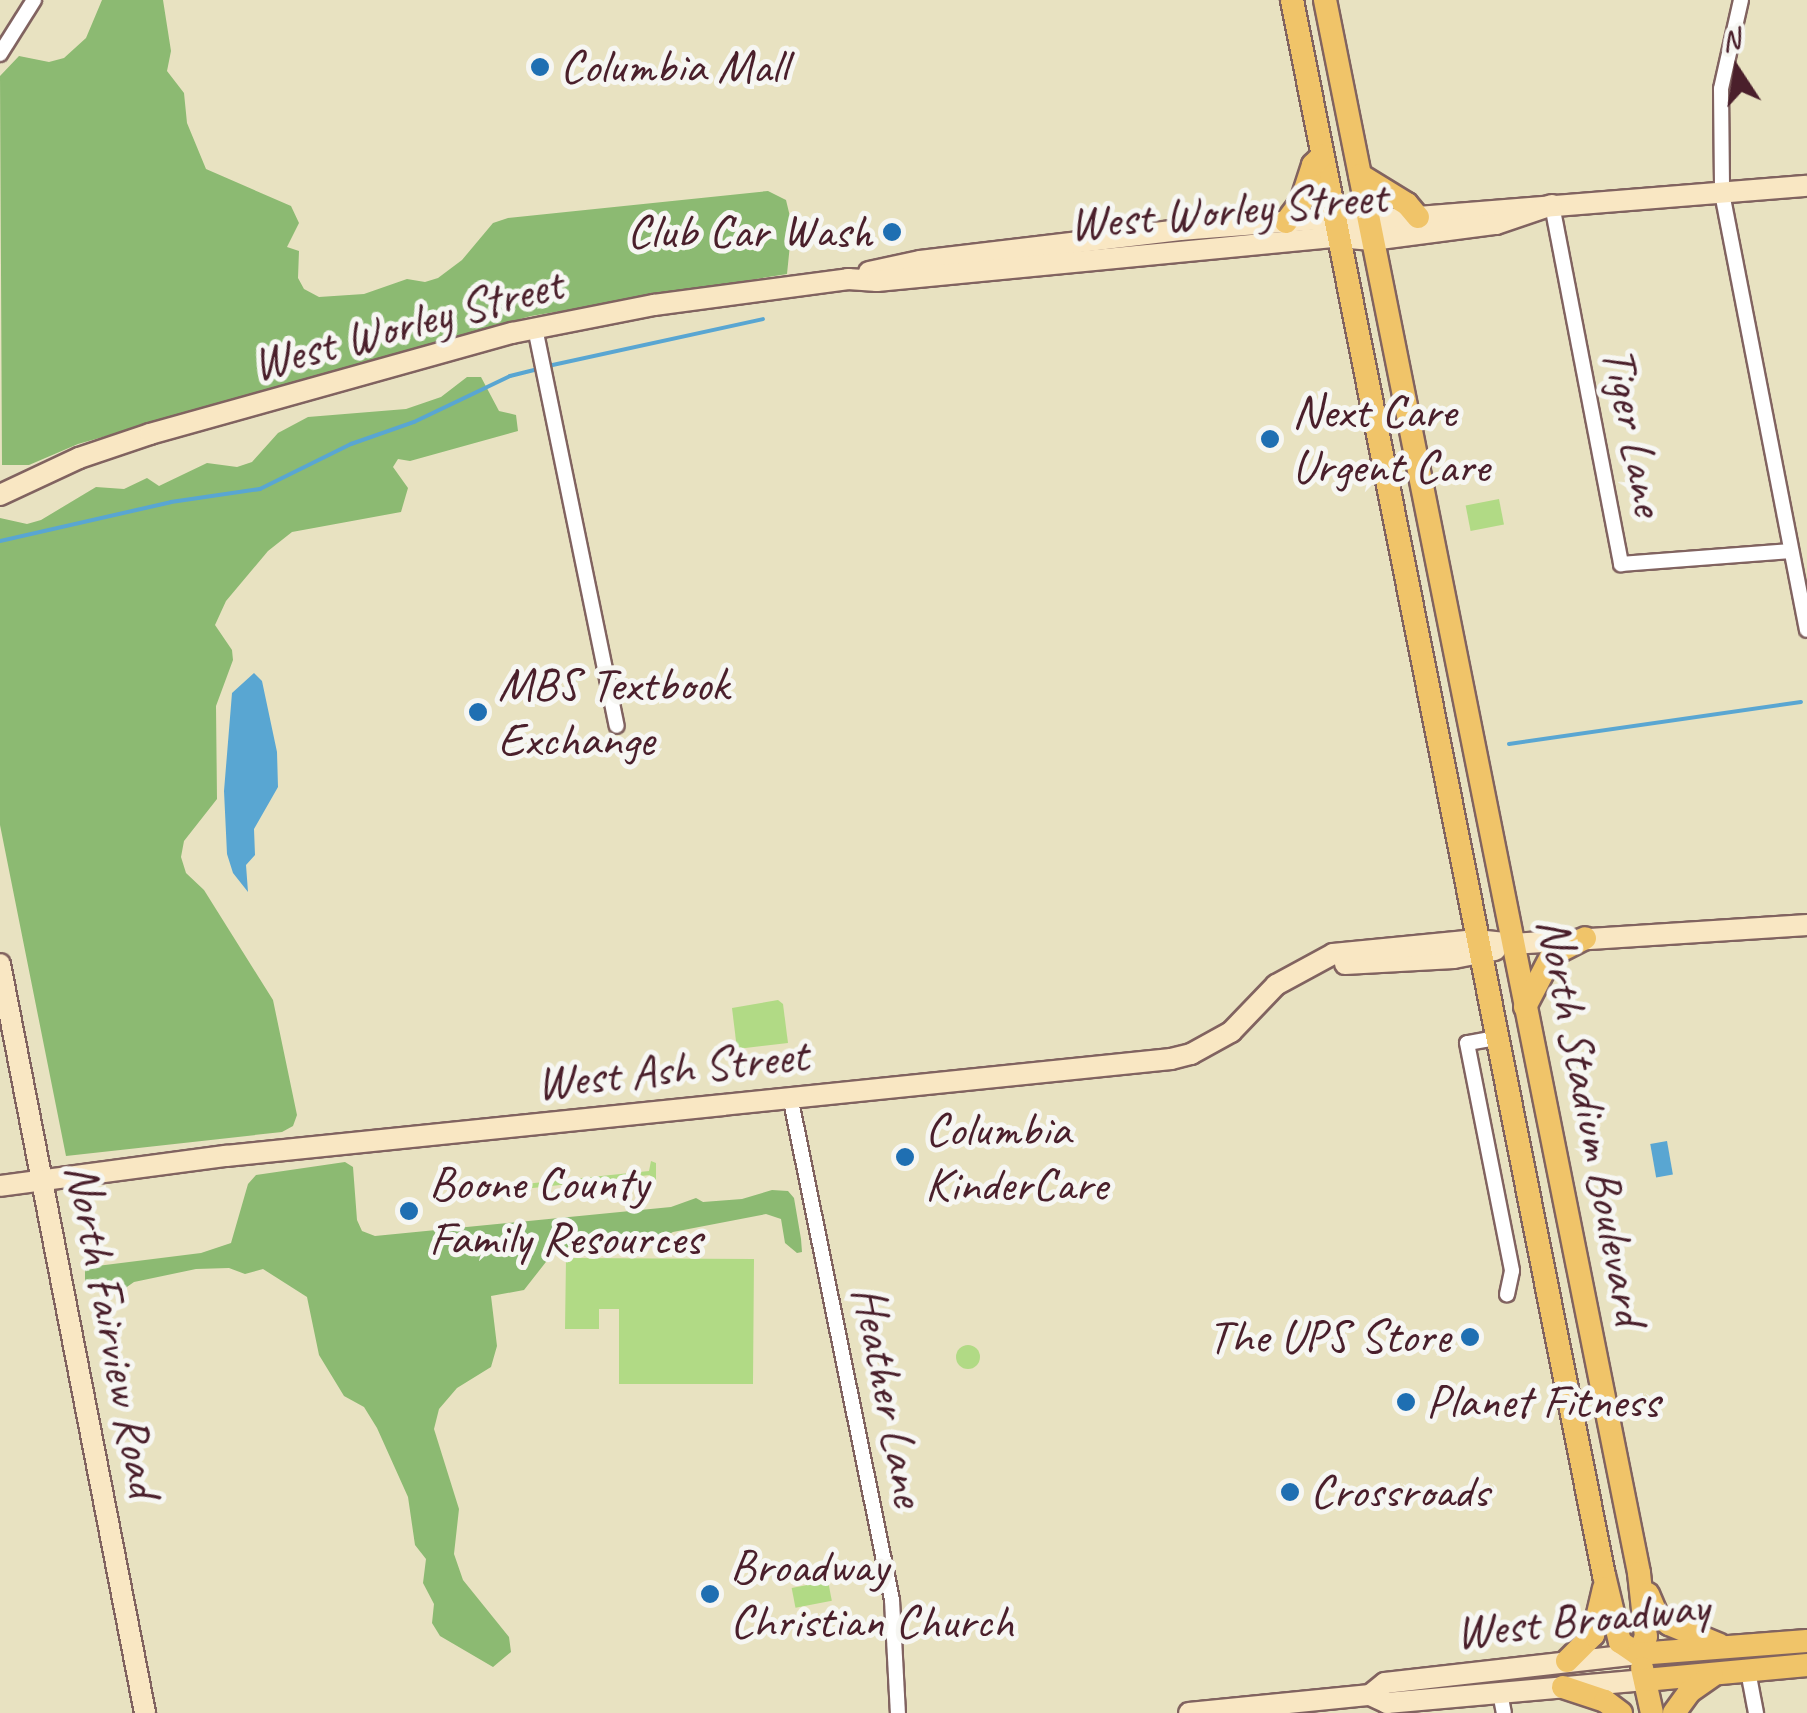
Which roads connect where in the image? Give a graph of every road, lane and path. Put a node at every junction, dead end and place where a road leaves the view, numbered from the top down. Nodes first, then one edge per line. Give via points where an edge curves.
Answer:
1 (34, 0) edge
2 (1292, 0) edge
3 (1325, 0) edge
4 (1741, 0) edge
5 (0, 54) edge
6 (1322, 156) junction
7 (1360, 174) junction
8 (1807, 186) edge
9 (1722, 193) junction
10 (1552, 205) junction
11 (1418, 216) junction
12 (1286, 222) junction
13 (1336, 227) junction
14 (1370, 231) junction
15 (848, 280) junction
16 (535, 328) junction
17 (0, 495) edge
18 (1791, 550) junction
19 (1807, 630) edge
20 (616, 726) dead end
21 (1807, 925) edge
22 (1585, 938) junction
23 (1512, 944) junction
24 (1478, 948) junction
25 (0, 964) edge
26 (1525, 1007) junction
27 (1496, 1038) junction
28 (790, 1096) junction
29 (43, 1178) junction
30 (0, 1186) edge
31 (1507, 1294) dead end
32 (1639, 1573) junction
33 (1604, 1575) junction
34 (1807, 1641) edge
35 (1728, 1648) junction
36 (1638, 1654) junction
37 (1566, 1662) junction
38 (1807, 1665) edge
39 (1748, 1671) junction
40 (1714, 1674) junction
41 (1645, 1680) junction
42 (1562, 1687) junction
43 (1370, 1695) junction
44 (1502, 1703) edge
45 (142, 1707) edge
46 (1313, 1707) edge
47 (898, 1713) edge
48 (1190, 1713) edge
49 (1621, 1713) edge
50 (1652, 1713) edge
51 (1674, 1713) edge
52 (1756, 1713) edge

1 - 5 street
2 - 6 main road, North Stadium Boulevard
3 - 7 main road, North Stadium Boulevard
4 - 9 street via 1721,89
6 - 12 main road
6 - 13 main road, North Stadium Boulevard
7 - 11 main road
7 - 14 main road, North Stadium Boulevard
8 - 9 street, West Worley Street
9 - 10 street, West Worley Street
9 - 18 street
10 - 11 street, West Worley Street
10 - 14 street, West Worley Street via 1496,224
10 - 18 street, Tiger Lane via 1621,564
11 - 14 street, West Worley Street
12 - 13 street, West Worley Street
12 - 15 street, West Worley Street via 920,260
13 - 14 street, West Worley Street
13 - 15 street, West Worley Street via 877,282
13 - 24 main road, North Stadium Boulevard
14 - 23 main road, North Stadium Boulevard
15 - 16 street, West Worley Street
16 - 17 street, West Worley Street via 150,434
16 - 20 street
18 - 19 street
21 - 22 street, West Ash Street
22 - 23 street, West Ash Street
22 - 26 main road via 1552,954
23 - 24 street, West Ash Street
23 - 26 main road, North Stadium Boulevard
24 - 27 main road, North Stadium Boulevard
24 - 28 street, West Ash Street via 1348,952 1276,985 1232,1032 1191,1054
25 - 29 street, North Fairview Road
26 - 32 main road, North Stadium Boulevard
27 - 31 street via 1466,1043 1512,1271
27 - 33 main road, North Stadium Boulevard
28 - 29 street, West Ash Street
28 - 47 street, Heather Lane via 892,1600
29 - 30 street, West Ash Street
29 - 45 street, North Fairview Road
32 - 35 main road via 1657,1616
32 - 36 main road, North Stadium Boulevard via 1646,1637
33 - 36 main road, North Stadium Boulevard via 1620,1642
33 - 37 main road via 1593,1635
34 - 35 main road, West Broadway
35 - 36 main road, West Broadway
36 - 37 street, West Broadway
36 - 41 main road
37 - 43 street, West Broadway via 1385,1683
38 - 39 main road, West Broadway
39 - 40 main road, West Broadway
39 - 52 street
40 - 41 main road, West Broadway
40 - 51 main road via 1688,1692
41 - 42 street, West Broadway
41 - 50 main road
42 - 44 street, West Broadway
42 - 49 main road
43 - 44 street, West Broadway via 1387,1704
43 - 46 street, West Broadway
46 - 48 street, West Broadway

